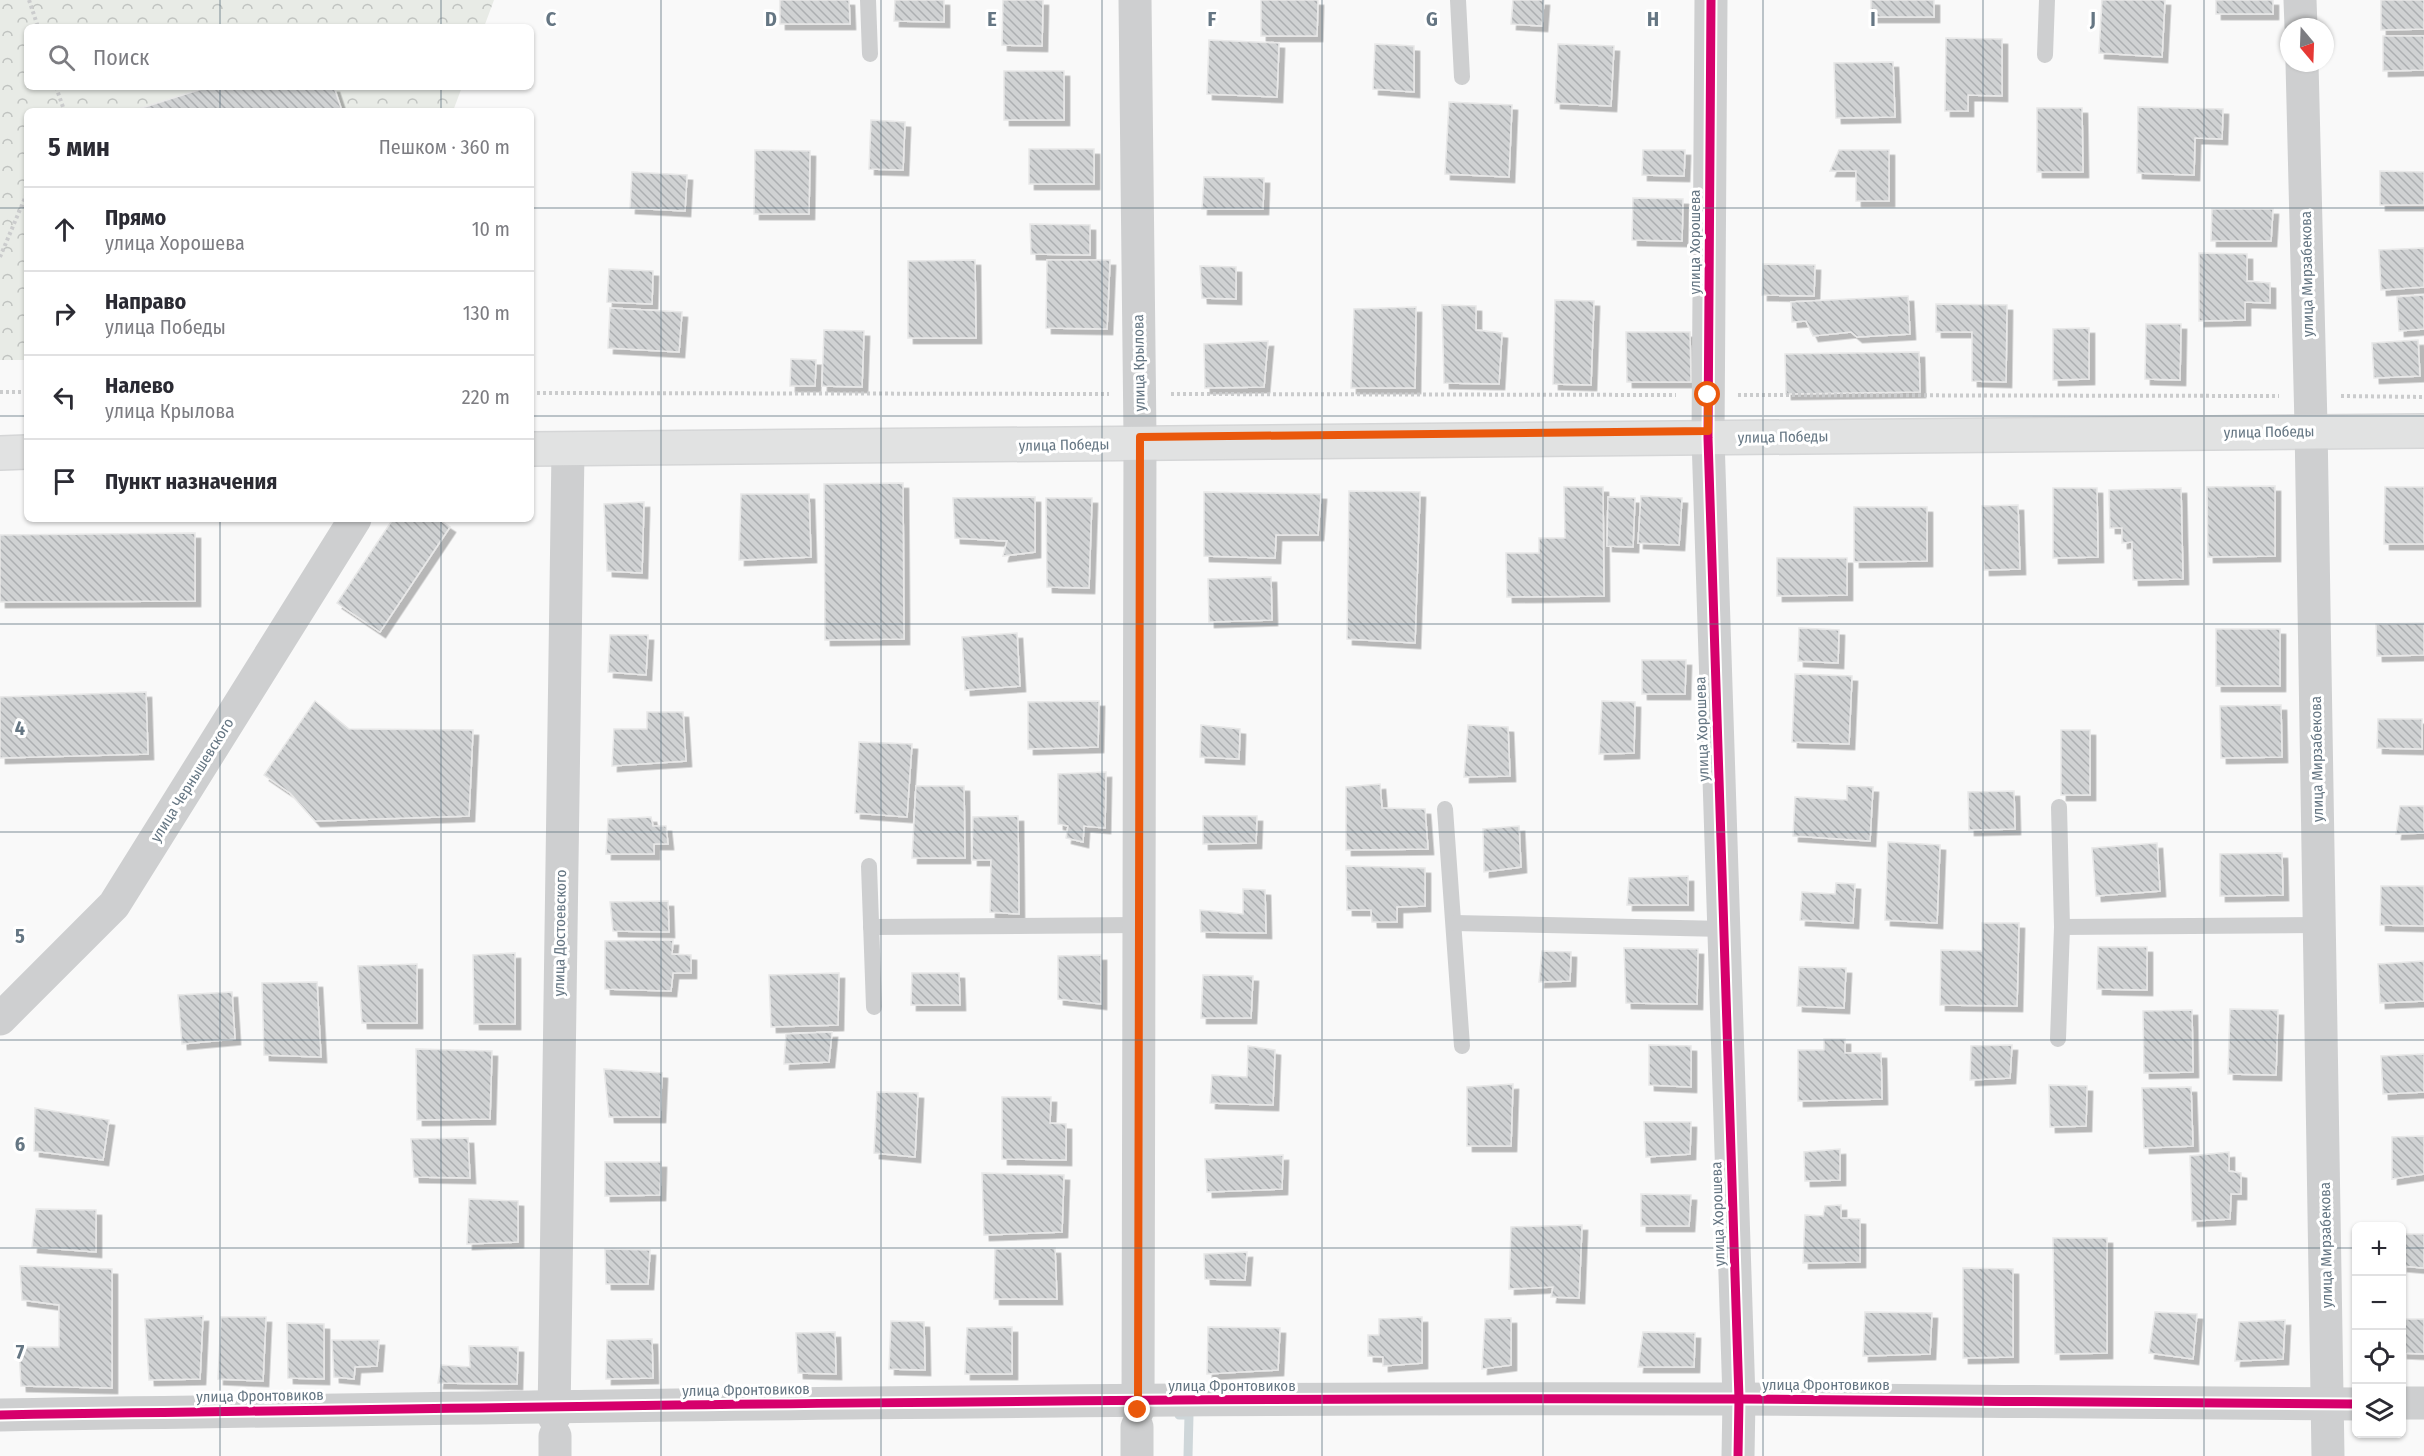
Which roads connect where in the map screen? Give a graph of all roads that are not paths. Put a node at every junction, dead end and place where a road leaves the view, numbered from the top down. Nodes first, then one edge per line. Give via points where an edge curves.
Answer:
1 (868, 0) edge
2 (1135, 0) edge
3 (1458, 0) edge
4 (1712, 0) edge
5 (2047, 0) edge
6 (2300, 0) edge
7 (2301, 18) edge
8 (870, 54) dead end
9 (2045, 56) dead end
10 (2302, 72) edge
11 (1462, 77) dead end
12 (2311, 417) junction
13 (2424, 424) edge
14 (2424, 431) edge
15 (1708, 434) junction
16 (1140, 441) junction
17 (534, 442) edge
18 (0, 446) edge
19 (24, 446) edge
20 (534, 449) edge
21 (568, 450) junction
22 (24, 452) edge
23 (0, 453) edge
24 (353, 522) edge
25 (2059, 807) dead end
26 (1445, 809) dead end
27 (869, 866) dead end
28 (1454, 923) junction
29 (1138, 925) junction
30 (2320, 925) junction
31 (871, 927) junction
32 (2062, 927) junction
33 (1724, 929) junction
34 (874, 1007) dead end
35 (0, 1019) edge
36 (2058, 1039) dead end
37 (1462, 1046) dead end
38 (1739, 1399) junction
39 (2424, 1403) edge
40 (2342, 1404) edge
41 (2406, 1404) edge
42 (0, 1415) edge
43 (1137, 1424) edge
44 (554, 1429) edge
45 (1738, 1456) edge
46 (2328, 1456) edge

1 - 8 lane
2 - 16 street, улица Крылова
3 - 11 lane
4 - 15 street, улица Хорошева
5 - 9 lane
6 - 7 street
10 - 12 street, улица Мирзабекова
12 - 13 main road, улица Победы
12 - 14 main road, улица Победы
12 - 15 main road, улица Победы
12 - 30 street, улица Мирзабекова
15 - 16 main road, улица Победы
15 - 33 street, улица Хорошева
16 - 17 main road, улица Победы
16 - 21 main road, улица Победы
16 - 29 street, улица Крылова
18 - 19 main road
20 - 21 main road, улица Победы
21 - 44 street, улица Достоевского
22 - 23 main road
24 - 35 street, улица Чернышевского via 114,905
25 - 32 lane
26 - 28 lane
27 - 31 lane
28 - 33 lane
28 - 37 lane
29 - 31 lane
29 - 43 street, улица Крылова
30 - 32 lane
30 - 40 street, улица Мирзабекова
31 - 34 lane
32 - 36 lane
33 - 38 street, улица Хорошева
38 - 40 street, улица Фронтовиков
38 - 43 street, улица Фронтовиков
38 - 45 street, улица Хорошева
39 - 41 street
40 - 46 street, улица Мирзабекова
42 - 44 street, улица Фронтовиков
43 - 44 street, улица Фронтовиков

